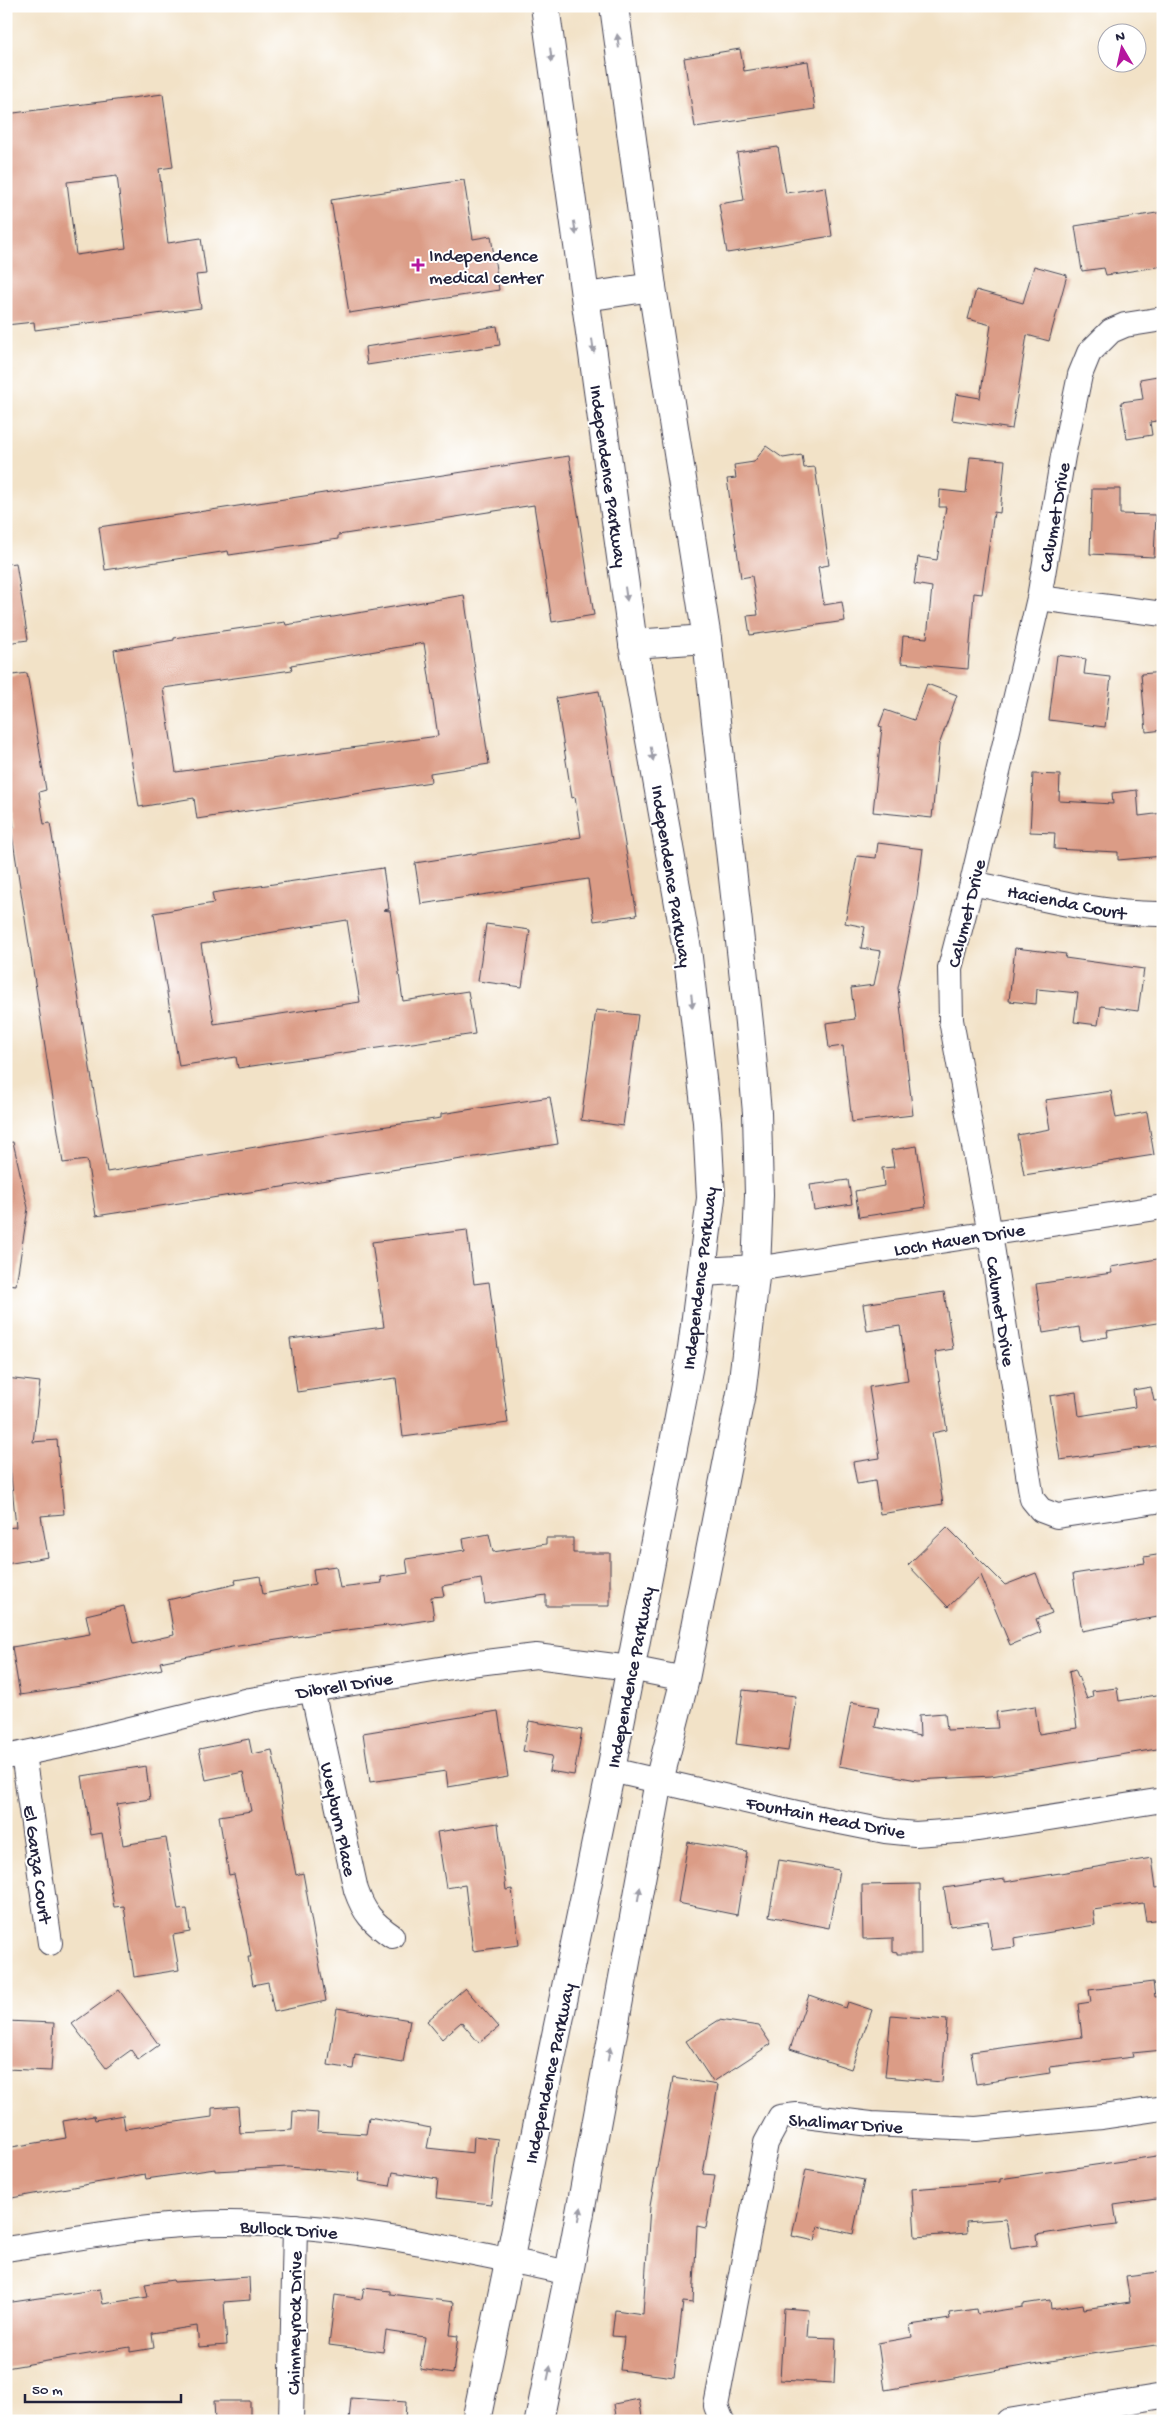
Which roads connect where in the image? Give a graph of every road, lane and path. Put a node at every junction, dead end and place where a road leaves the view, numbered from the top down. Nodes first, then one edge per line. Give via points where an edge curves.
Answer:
1 (545, 6) edge
2 (614, 6) edge
3 (652, 287) junction
4 (586, 298) junction
5 (1163, 319) edge
6 (1039, 598) junction
7 (1163, 614) edge
8 (707, 639) junction
9 (633, 644) junction
10 (972, 883) junction
11 (1163, 914) edge
12 (1163, 1207) edge
13 (990, 1234) junction
14 (756, 1269) junction
15 (702, 1272) junction
16 (1163, 1500) edge
17 (630, 1668) junction
18 (685, 1679) junction
19 (312, 1690) junction
20 (15, 1755) edge
21 (611, 1770) junction
22 (659, 1781) junction
23 (1163, 1800) edge
24 (392, 1936) dead end
25 (50, 1943) dead end
26 (1163, 2108) edge
27 (295, 2226) junction
28 (6, 2249) edge
29 (509, 2260) junction
30 (569, 2273) junction
31 (1163, 2396) edge
32 (291, 2421) edge
33 (476, 2421) edge
34 (539, 2421) edge
35 (722, 2421) edge
36 (1008, 2421) edge

1 -> 4 main road, Independence Parkway
3 -> 2 main road
3 - 4 main road
3 - 8 main road
4 -> 9 main road, Independence Parkway
5 - 6 street, Calumet Drive via 1125,324 1088,353 1080,375 1063,456
6 - 7 street
6 - 10 street, Calumet Drive
8 - 9 main road
8 - 14 main road via 757,1113 759,1195
9 -> 15 main road, Independence Parkway via 687,949 707,1122 711,1198
10 - 11 street, Hacienda Court via 1095,909
10 - 13 street, Calumet Drive via 950,968 951,1020
12 - 13 street, Loch Haven Drive
13 - 14 street, Loch Haven Drive
13 - 16 street, Calumet Drive via 1032,1498 1037,1506 1057,1516
14 - 15 main road
14 - 18 main road via 742,1388
15 - 17 main road, Independence Parkway via 692,1349
17 - 18 street, Dibrell Drive
17 - 19 street, Dibrell Drive via 536,1656
17 - 21 main road, Independence Parkway
18 - 22 main road
19 - 20 street, Dibrell Drive via 250,1700
19 - 24 street, Weyburn Place via 356,1890 363,1910 377,1926
20 - 25 street, El Ganza Court
21 - 22 street, Fountain Head Drive
21 - 29 main road, Independence Parkway
22 - 23 street, Fountain Head Drive via 810,1816 915,1834 972,1830
30 -> 22 main road
26 - 35 street, Shalimar Drive via 976,2129 871,2124 797,2115 780,2117 766,2143 742,2265 716,2406
27 - 28 street, Bullock Drive via 228,2223 172,2226
27 - 29 street, Bullock Drive
27 - 32 street, Chimneyrock Drive
29 - 30 street, Bullock Drive
29 - 33 main road, Independence Parkway
34 -> 30 main road
31 - 36 street

